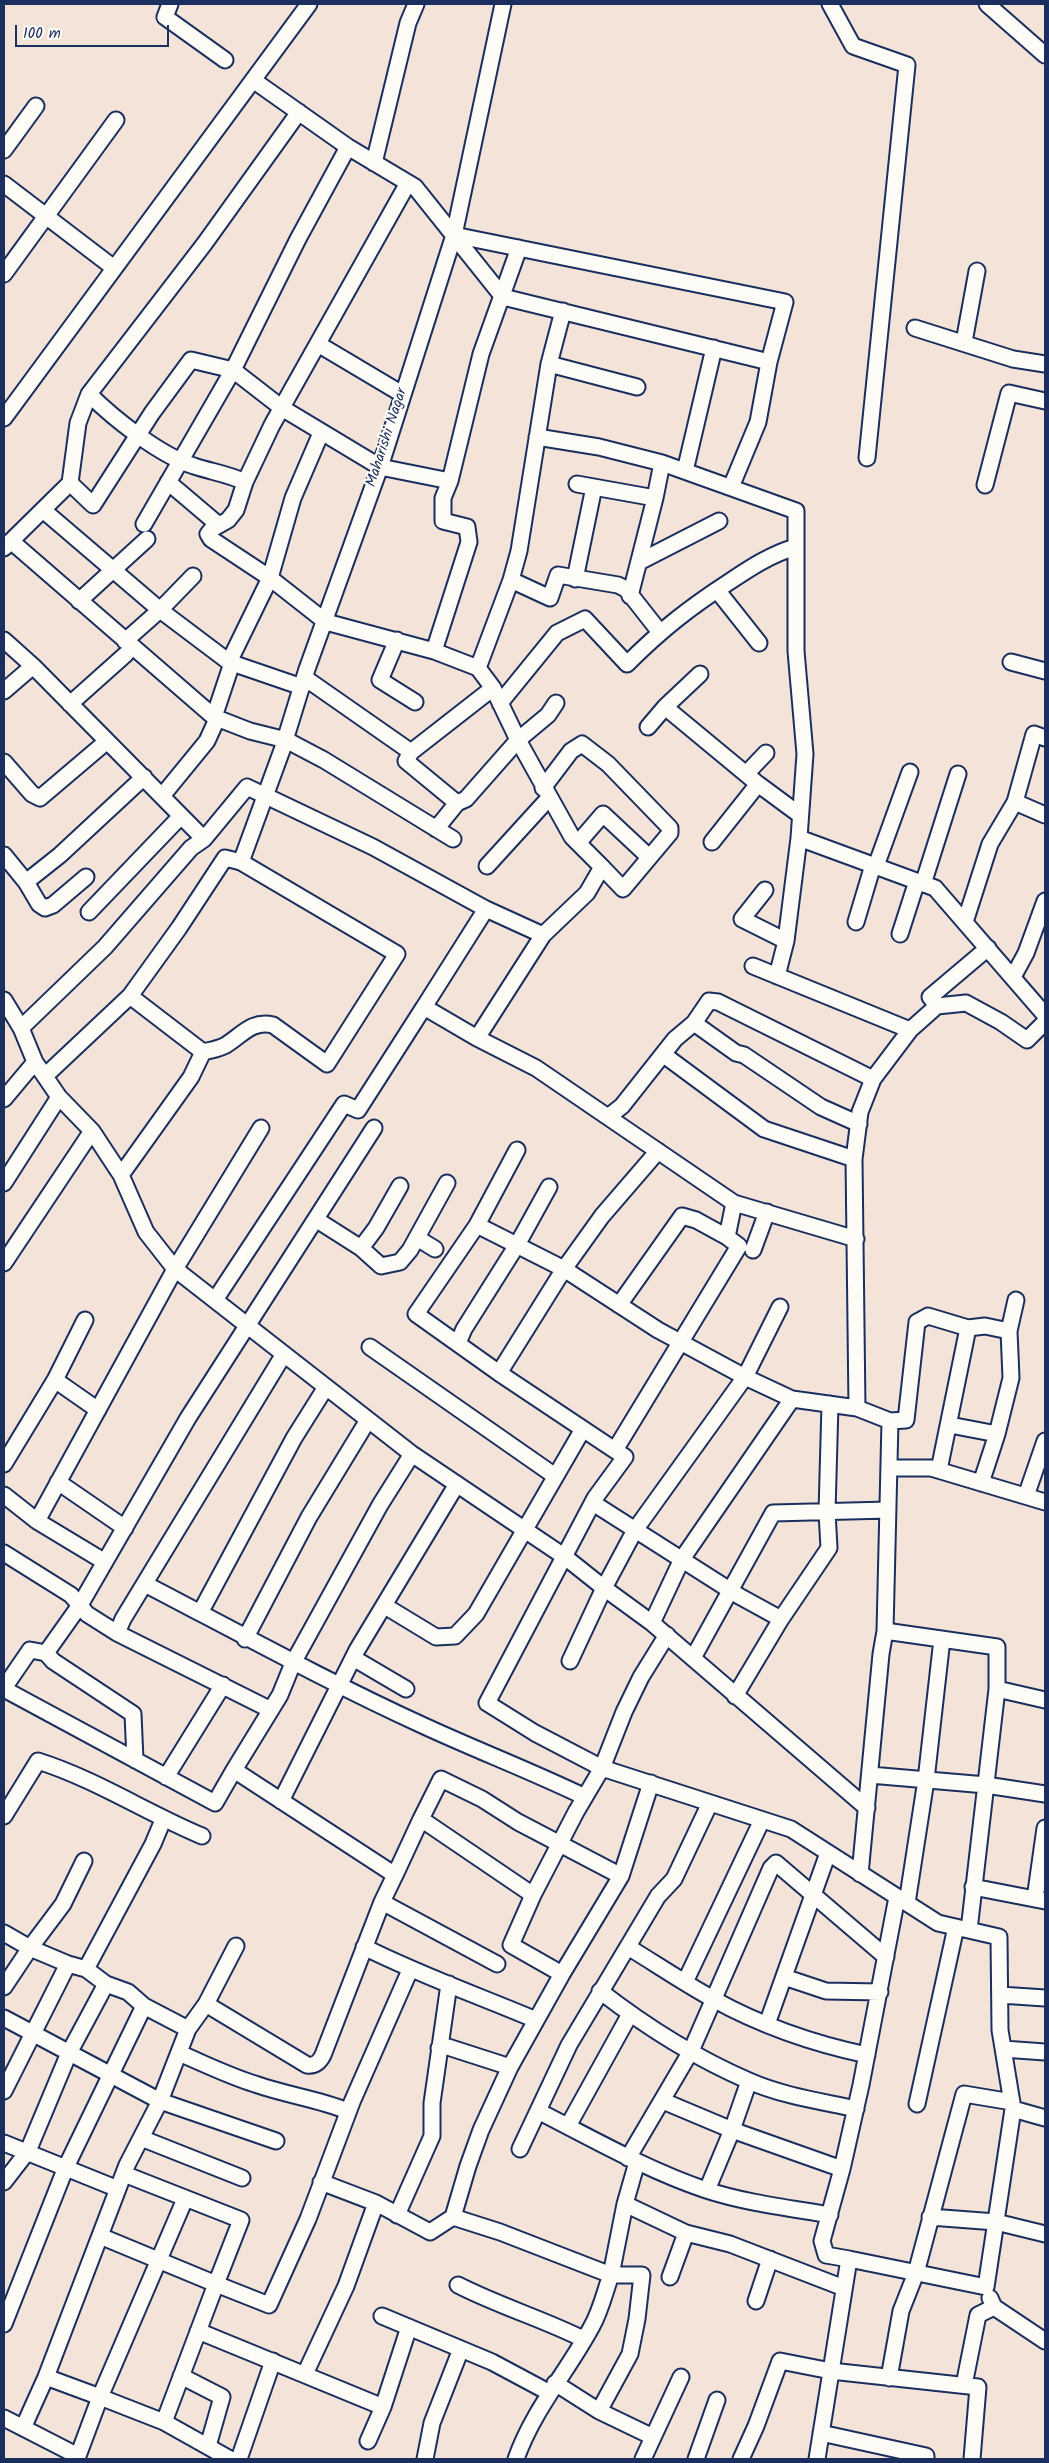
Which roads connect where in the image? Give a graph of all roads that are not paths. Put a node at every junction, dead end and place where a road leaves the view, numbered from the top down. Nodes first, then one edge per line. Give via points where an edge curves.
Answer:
1 (170, 4) edge
2 (309, 4) edge
3 (416, 4) edge
4 (504, 4) edge
5 (830, 4) edge
6 (987, 4) edge
7 (1045, 55) edge
8 (225, 60) dead end
9 (253, 80) junction
10 (36, 106) dead end
11 (299, 112) junction
12 (116, 120) dead end
13 (348, 147) junction
14 (4, 150) edge
15 (374, 164) junction
16 (408, 183) junction
17 (4, 184) edge
18 (45, 215) junction
19 (454, 236) junction
20 (519, 248) junction
21 (114, 268) junction
22 (977, 271) dead end
23 (4, 274) edge
24 (503, 297) junction
25 (563, 311) junction
26 (915, 328) dead end
27 (964, 342) junction
28 (318, 344) junction
29 (714, 348) junction
30 (769, 362) junction
31 (549, 364) junction
32 (1045, 364) edge
33 (234, 370) junction
34 (637, 386) dead end
35 (89, 394) junction
36 (402, 394) junction
37 (1045, 401) edge
38 (282, 408) junction
39 (4, 418) edge
40 (321, 433) junction
41 (139, 436) junction
42 (537, 437) junction
43 (867, 458) dead end
44 (181, 461) junction
45 (662, 462) junction
46 (380, 468) junction
47 (685, 471) junction
48 (450, 481) junction
49 (168, 482) junction
50 (246, 482) junction
51 (70, 483) junction
52 (578, 484) dead end
53 (985, 485) dead end
54 (594, 487) junction
55 (731, 487) junction
56 (655, 498) junction
57 (44, 510) junction
58 (214, 521) dead end
59 (718, 521) dead end
60 (8, 544) edge
61 (796, 547) junction
62 (639, 562) junction
63 (114, 570) junction
64 (193, 576) dead end
65 (270, 578) junction
66 (575, 579) junction
67 (511, 580) junction
68 (717, 590) junction
69 (630, 596) junction
70 (79, 601) junction
71 (160, 610) junction
72 (326, 622) junction
73 (659, 632) junction
74 (4, 640) edge
75 (397, 640) junction
76 (759, 643) dead end
77 (126, 647) junction
78 (434, 651) junction
79 (1011, 662) dead end
80 (231, 663) junction
81 (33, 666) junction
82 (478, 668) junction
83 (1045, 672) edge
84 (700, 674) dead end
85 (303, 683) junction
86 (493, 688) junction
87 (4, 691) edge
88 (415, 702) dead end
89 (500, 703) junction
90 (556, 703) dead end
91 (70, 704) junction
92 (665, 706) junction
93 (216, 718) junction
94 (648, 726) dead end
95 (1045, 738) edge
96 (286, 740) junction
97 (518, 740) junction
98 (106, 742) junction
99 (411, 752) junction
100 (766, 753) dead end
101 (4, 762) edge
102 (910, 772) dead end
103 (958, 774) dead end
104 (144, 777) junction
105 (752, 779) junction
106 (546, 793) junction
107 (162, 796) junction
108 (265, 796) junction
109 (1015, 802) junction
110 (457, 803) junction
111 (800, 815) junction
112 (1045, 815) edge
113 (181, 816) junction
114 (436, 829) junction
115 (799, 838) junction
116 (204, 839) junction
117 (453, 839) dead end
118 (712, 842) dead end
119 (578, 843) junction
120 (4, 855) edge
121 (650, 857) junction
122 (241, 862) junction
123 (487, 866) dead end
124 (874, 866) junction
125 (602, 867) junction
126 (86, 877) dead end
127 (26, 882) junction
128 (920, 882) junction
129 (765, 890) dead end
130 (1045, 901) edge
131 (486, 909) junction
132 (89, 912) dead end
133 (856, 922) dead end
134 (965, 922) junction
135 (543, 934) junction
136 (900, 934) dead end
137 (786, 940) junction
138 (988, 948) junction
139 (753, 966) dead end
140 (777, 976) junction
141 (1013, 977) junction
142 (130, 996) junction
143 (4, 1000) edge
144 (937, 1006) junction
145 (424, 1007) junction
146 (1045, 1015) edge
147 (1045, 1022) edge
148 (694, 1023) junction
149 (21, 1028) junction
150 (910, 1030) junction
151 (477, 1038) junction
152 (203, 1052) junction
153 (664, 1055) junction
154 (36, 1062) junction
155 (45, 1076) junction
156 (873, 1079) junction
157 (59, 1096) junction
158 (4, 1099) edge
159 (608, 1117) junction
160 (859, 1124) junction
161 (261, 1128) dead end
162 (374, 1128) dead end
163 (92, 1131) junction
164 (517, 1150) dead end
165 (658, 1151) junction
166 (854, 1159) junction
167 (121, 1176) junction
168 (4, 1183) edge
169 (448, 1183) dead end
170 (400, 1186) dead end
171 (549, 1186) dead end
172 (734, 1203) junction
173 (768, 1212) junction
174 (317, 1220) junction
175 (478, 1225) junction
176 (727, 1237) junction
177 (416, 1238) junction
178 (856, 1238) junction
179 (517, 1245) junction
180 (361, 1248) junction
181 (435, 1249) dead end
182 (753, 1250) dead end
183 (4, 1263) edge
184 (175, 1269) junction
185 (564, 1269) junction
186 (215, 1300) junction
187 (1016, 1300) dead end
188 (619, 1305) junction
189 (780, 1307) dead end
190 (85, 1320) dead end
191 (247, 1326) junction
192 (968, 1328) junction
193 (1009, 1331) junction
194 (458, 1342) junction
195 (680, 1342) junction
196 (370, 1347) dead end
197 (284, 1354) junction
198 (499, 1372) junction
199 (745, 1377) junction
200 (55, 1380) junction
201 (326, 1387) junction
202 (792, 1399) junction
203 (830, 1404) junction
204 (857, 1408) junction
205 (98, 1410) junction
206 (368, 1420) junction
207 (890, 1422) junction
208 (950, 1425) junction
209 (583, 1429) junction
210 (998, 1434) junction
211 (1045, 1441) edge
212 (615, 1450) junction
213 (412, 1454) junction
214 (4, 1464) edge
215 (889, 1468) junction
216 (939, 1470) junction
217 (555, 1476) junction
218 (58, 1482) junction
219 (981, 1482) junction
220 (457, 1484) junction
221 (4, 1495) edge
222 (1026, 1496) junction
223 (1045, 1502) edge
224 (593, 1503) junction
225 (888, 1510) junction
226 (827, 1512) junction
227 (38, 1521) junction
228 (125, 1528) junction
229 (523, 1529) junction
230 (635, 1530) junction
231 (4, 1553) edge
232 (565, 1557) junction
233 (682, 1559) junction
234 (105, 1562) junction
235 (145, 1584) junction
236 (604, 1588) junction
237 (731, 1590) junction
238 (80, 1605) junction
239 (384, 1606) junction
240 (200, 1613) junction
241 (781, 1619) junction
242 (652, 1622) junction
243 (885, 1631) junction
244 (117, 1633) junction
245 (667, 1635) junction
246 (245, 1639) junction
247 (942, 1639) junction
248 (46, 1653) junction
249 (693, 1658) junction
250 (354, 1659) junction
251 (570, 1662) dead end
252 (292, 1663) junction
253 (223, 1685) junction
254 (338, 1685) junction
255 (4, 1689) edge
256 (406, 1689) dead end
257 (997, 1689) junction
258 (735, 1696) junction
259 (1045, 1700) edge
260 (271, 1710) junction
261 (135, 1760) junction
262 (602, 1768) junction
263 (234, 1770) junction
264 (870, 1775) junction
265 (166, 1777) junction
266 (926, 1780) junction
267 (651, 1784) junction
268 (986, 1785) junction
269 (1045, 1794) edge
270 (585, 1797) junction
271 (281, 1802) junction
272 (710, 1803) junction
273 (867, 1808) junction
274 (4, 1816) edge
275 (421, 1819) junction
276 (163, 1820) junction
277 (762, 1820) junction
278 (1045, 1834) edge
279 (202, 1836) dead end
280 (560, 1843) junction
281 (828, 1853) junction
282 (84, 1861) dead end
283 (860, 1874) junction
284 (395, 1875) junction
285 (621, 1876) junction
286 (973, 1888) junction
287 (813, 1893) junction
288 (533, 1895) junction
289 (902, 1900) junction
290 (1040, 1900) edge
291 (382, 1902) junction
292 (962, 1929) junction
293 (4, 1933) edge
294 (236, 1946) dead end
295 (628, 1947) junction
296 (30, 1948) junction
297 (364, 1948) junction
298 (886, 1957) junction
299 (68, 1964) junction
300 (497, 1964) dead end
301 (86, 1969) junction
302 (410, 1970) junction
303 (562, 1974) junction
304 (784, 1977) junction
305 (685, 1982) junction
306 (106, 1984) junction
307 (449, 1984) junction
308 (4, 1987) edge
309 (600, 1991) junction
310 (880, 1992) junction
311 (1000, 1995) junction
312 (1045, 1998) edge
313 (714, 2000) junction
314 (206, 2004) junction
315 (144, 2006) junction
316 (630, 2014) junction
317 (4, 2018) edge
318 (536, 2020) junction
319 (767, 2024) junction
320 (188, 2030) junction
321 (32, 2033) junction
322 (439, 2048) junction
323 (1003, 2049) junction
324 (691, 2051) junction
325 (1045, 2052) edge
326 (69, 2053) junction
327 (180, 2053) junction
328 (867, 2055) junction
329 (510, 2067) junction
330 (110, 2074) junction
331 (749, 2081) junction
332 (4, 2091) edge
333 (160, 2101) junction
334 (663, 2102) junction
335 (917, 2104) dead end
336 (1012, 2106) junction
337 (856, 2108) junction
338 (538, 2111) junction
339 (348, 2112) junction
340 (1045, 2118) edge
341 (568, 2126) junction
342 (732, 2130) junction
343 (141, 2138) junction
344 (276, 2141) dead end
345 (4, 2143) edge
346 (520, 2149) dead end
347 (28, 2151) junction
348 (632, 2160) junction
349 (66, 2167) junction
350 (842, 2169) junction
351 (124, 2174) junction
352 (242, 2178) dead end
353 (4, 2182) edge
354 (321, 2182) junction
355 (118, 2188) junction
356 (706, 2190) junction
357 (186, 2199) junction
358 (376, 2203) junction
359 (625, 2204) junction
360 (397, 2215) junction
361 (830, 2215) junction
362 (453, 2217) junction
363 (930, 2217) junction
364 (996, 2222) junction
365 (686, 2233) junction
366 (1045, 2234) edge
367 (100, 2236) junction
368 (826, 2255) junction
369 (849, 2258) junction
370 (770, 2259) junction
371 (157, 2261) junction
372 (916, 2273) junction
373 (611, 2275) junction
374 (670, 2276) dead end
375 (820, 2279) junction
376 (216, 2284) junction
377 (458, 2285) dead end
378 (986, 2287) junction
379 (844, 2288) junction
380 (756, 2301) dead end
381 (994, 2307) junction
382 (382, 2316) dead end
383 (4, 2324) edge
384 (409, 2328) junction
385 (198, 2331) junction
386 (583, 2339) junction
387 (1045, 2341) edge
388 (461, 2349) junction
389 (273, 2361) junction
390 (831, 2371) junction
391 (305, 2374) junction
392 (181, 2376) junction
393 (46, 2377) junction
394 (681, 2377) dead end
395 (888, 2378) junction
396 (964, 2385) junction
397 (552, 2388) junction
398 (100, 2397) junction
399 (717, 2400) dead end
400 (383, 2407) junction
401 (599, 2411) junction
402 (4, 2418) edge
403 (164, 2422) junction
404 (23, 2428) junction
405 (821, 2433) junction
406 (654, 2437) junction
407 (368, 2441) dead end
408 (208, 2446) junction
409 (73, 2456) edge
410 (230, 2459) edge
411 (239, 2459) edge
412 (425, 2459) edge
413 (516, 2459) edge
414 (643, 2459) edge
415 (696, 2459) edge
416 (741, 2459) edge
417 (817, 2459) edge
418 (926, 2459) edge
419 (972, 2459) edge

1 - 8 street via 165,17
2 - 9 street
3 - 15 street via 408,23
4 - 19 street, Maharishi Nagar
5 - 43 street via 852,46 907,65
6 - 7 street
9 - 11 street
9 - 21 street
10 - 14 street
11 - 13 street
11 - 35 street via 205,243
12 - 18 street
13 - 15 street
13 - 33 street via 298,238
15 - 16 street
16 - 19 street via 415,187
16 - 28 street
17 - 18 street
18 - 21 street
18 - 23 street
19 - 20 street
19 - 24 street
19 - 36 street, Maharishi Nagar
20 - 24 street
20 - 30 street via 785,302
21 - 39 street
22 - 27 street
24 - 25 street
24 - 48 street via 481,354
25 - 29 street
25 - 31 street
26 - 27 street
27 - 32 street via 1013,359
28 - 36 street
28 - 38 street
29 - 30 street
29 - 47 street
30 - 55 street via 758,422
31 - 34 street
31 - 42 street
33 - 38 street
33 - 41 street via 191,360
33 - 44 street
35 - 41 street
35 - 51 street via 78,423
36 - 46 street, Maharishi Nagar
37 - 53 street via 1008,393
38 - 40 street
38 - 50 street
40 - 46 street
40 - 65 street via 293,498
41 - 44 street
41 - 51 street via 93,505
42 - 45 street
42 - 67 street via 519,551
44 - 49 street
44 - 50 street
45 - 47 street
45 - 56 street
46 - 48 street
46 - 72 street, Maharishi Nagar
47 - 55 street
48 - 78 street via 441,508 443,521 466,527 469,542
49 - 58 street
49 - 63 street via 145,532
50 - 65 street via 236,510 208,534
51 - 57 street
52 - 54 street
54 - 56 street
54 - 66 street
55 - 61 street via 796,511
56 - 62 street
57 - 60 street
57 - 63 street
59 - 62 street
60 - 70 street
61 - 68 street via 755,565
61 - 111 street via 796,651 805,754
62 - 69 street
63 - 70 street
63 - 71 street
64 - 71 street
65 - 72 street
65 - 80 street
66 - 67 street via 558,575 550,598
66 - 69 street via 618,585
67 - 82 street
68 - 73 street
68 - 76 street
69 - 73 street
70 - 77 street
71 - 77 street
71 - 80 street
72 - 75 street
72 - 85 street, Maharishi Nagar
73 - 89 street via 627,664 585,619 557,633
74 - 81 street
75 - 78 street
75 - 88 street via 380,680
77 - 91 street
77 - 93 street
78 - 82 street
79 - 83 street
80 - 85 street
80 - 93 street
81 - 87 street
81 - 91 street
82 - 86 street
84 - 92 street
85 - 96 street, Maharishi Nagar
85 - 99 street
86 - 89 street
86 - 99 street
89 - 97 street
90 - 97 street via 548,715
91 - 98 street
92 - 94 street
92 - 105 street
93 - 96 street
93 - 107 street via 207,741
95 - 109 street via 1034,734
96 - 108 street, Maharishi Nagar
96 - 114 street
97 - 106 street
97 - 110 street via 466,799
98 - 101 street via 40,798 32,794
98 - 104 street
99 - 110 street via 406,761
100 - 105 street
102 - 124 street
103 - 128 street
104 - 107 street
104 - 127 street
105 - 111 street
105 - 118 street
106 - 119 street
106 - 121 street via 571,752 582,744 608,764 670,828 670,833
106 - 123 street
107 - 113 street
108 - 116 street via 247,788
108 - 122 street, Maharishi Nagar
108 - 131 street via 373,847
109 - 112 street
109 - 134 street via 990,844
110 - 114 street
111 - 115 street
113 - 116 street
113 - 132 street
114 - 117 street
115 - 124 street
115 - 137 street
116 - 149 street via 191,848 105,948
119 - 121 street via 603,814
119 - 125 street
120 - 127 street
121 - 125 street via 624,889
122 - 142 street via 225,858
122 - 152 street via 397,954 327,1064 272,1025 262,1023 225,1046
124 - 128 street
124 - 133 street
125 - 135 street via 587,893
126 - 127 street via 45,908
128 - 134 street via 935,888
128 - 136 street
129 - 137 street via 742,919
130 - 141 street via 1026,953
131 - 135 street
131 - 145 street
134 - 138 street
135 - 151 street
137 - 140 street
138 - 141 street
138 - 144 street via 930,997
139 - 140 street
140 - 150 street
141 - 146 street
142 - 152 street
142 - 155 street
143 - 149 street
144 - 147 street via 966,1004 1027,1040
144 - 150 street
145 - 151 street
145 - 186 street via 358,1110 344,1104
148 - 153 street via 675,1039
148 - 156 street via 709,1001 718,1002
148 - 160 street via 821,1107
149 - 154 street
150 - 156 street
151 - 159 street via 536,1068
152 - 167 street via 191,1077
153 - 159 street via 622,1106
153 - 166 street via 764,1128
154 - 155 street
154 - 158 street
155 - 157 street
156 - 160 street via 860,1112
157 - 163 street
157 - 168 street
159 - 165 street
160 - 166 street
161 - 184 street
162 - 174 street
163 - 167 street
163 - 183 street
164 - 175 street
165 - 172 street
165 - 185 street via 602,1216
166 - 178 street
167 - 184 street via 146,1232
169 - 177 street
170 - 180 street
171 - 179 street
172 - 173 street
172 - 176 street
173 - 178 street
173 - 182 street
174 - 180 street
174 - 191 street
175 - 179 street
175 - 194 street via 416,1314
176 - 188 street via 682,1216
176 - 195 street via 739,1246
177 - 180 street via 400,1262 381,1266
177 - 181 street
178 - 204 street
179 - 185 street
179 - 194 street
184 - 186 street
184 - 205 street
185 - 188 street
185 - 198 street
186 - 191 street
187 - 193 street
188 - 195 street
189 - 199 street
190 - 200 street
191 - 197 street
191 - 228 street via 188,1418
192 - 193 street via 986,1326
192 - 207 street via 928,1316 918,1322 906,1420
192 - 208 street
193 - 210 street via 1011,1378
194 - 198 street
195 - 199 street
195 - 212 street
196 - 217 street
197 - 201 street
197 - 235 street
198 - 209 street
199 - 202 street
199 - 230 street
200 - 205 street
200 - 214 street
201 - 206 street
201 - 240 street via 294,1438
202 - 203 street
202 - 233 street
203 - 204 street
203 - 226 street
204 - 207 street
205 - 218 street
206 - 213 street
206 - 246 street via 309,1517
207 - 215 street
208 - 210 street
208 - 216 street
209 - 212 street
209 - 217 street
210 - 219 street
211 - 222 street
212 - 224 street via 624,1457
213 - 220 street
213 - 252 street
215 - 216 street
215 - 225 street
216 - 219 street
217 - 229 street
218 - 227 street
218 - 228 street
219 - 222 street
220 - 229 street
220 - 239 street
221 - 227 street
222 - 223 street
224 - 230 street
224 - 232 street
225 - 226 street
225 - 243 street
226 - 237 street via 773,1513
226 - 241 street via 829,1548
227 - 234 street
228 - 234 street
229 - 232 street
229 - 239 street via 476,1614 455,1636 436,1637
230 - 233 street
230 - 236 street
231 - 238 street via 71,1595
232 - 236 street
232 - 262 street via 487,1703
233 - 237 street
233 - 242 street
234 - 238 street
235 - 240 street
235 - 244 street
236 - 242 street
236 - 251 street
237 - 241 street
237 - 249 street
238 - 244 street via 87,1614
238 - 248 street
239 - 250 street
240 - 246 street
241 - 258 street
242 - 245 street
243 - 247 street
243 - 264 street
244 - 253 street
245 - 249 street
245 - 262 street via 641,1677
246 - 252 street
247 - 257 street via 997,1647
247 - 266 street
248 - 255 street via 30,1650
248 - 261 street via 53,1661 133,1714
249 - 258 street
250 - 254 street
250 - 256 street
252 - 254 street
252 - 260 street
253 - 260 street
253 - 265 street
254 - 270 street
254 - 271 street
255 - 261 street
257 - 259 street
257 - 268 street
258 - 273 street
260 - 263 street
261 - 265 street
262 - 267 street
262 - 270 street
263 - 265 street via 215,1803
263 - 271 street
264 - 266 street
264 - 273 street
266 - 268 street
266 - 289 street
267 - 272 street
267 - 285 street
268 - 269 street
268 - 286 street
270 - 280 street
271 - 284 street
272 - 277 street
272 - 295 street via 674,1879 658,1896
273 - 283 street
274 - 276 street via 38,1762 62,1769
275 - 280 street via 441,1779
275 - 284 street
275 - 288 street
276 - 279 street
276 - 301 street
277 - 281 street via 791,1829
277 - 305 street
278 - 290 street
280 - 285 street
280 - 288 street
281 - 283 street
281 - 287 street
282 - 296 street via 63,1904
283 - 289 street
284 - 291 street
285 - 303 street
286 - 290 street
286 - 292 street
287 - 298 street
287 - 304 street
287 - 313 street via 776,1863 771,1868
288 - 303 street via 511,1945
289 - 292 street via 938,1923
289 - 298 street
291 - 297 street
291 - 300 street
292 - 311 street via 1000,1936
292 - 335 street
293 - 296 street
294 - 314 street
295 - 305 street
295 - 309 street
296 - 299 street
296 - 308 street
297 - 302 street
297 - 314 street via 323,2055 313,2066 306,2065
298 - 310 street
299 - 301 street
299 - 321 street
301 - 306 street
302 - 307 street
302 - 339 street
303 - 318 street
304 - 310 street via 826,1991
304 - 319 street
305 - 313 street
306 - 315 street via 128,1992
306 - 326 street
307 - 318 street
307 - 322 street
309 - 316 street
309 - 338 street via 569,2045
310 - 328 street
311 - 312 street
311 - 323 street
313 - 319 street
313 - 324 street
314 - 320 street
315 - 320 street
315 - 330 street
316 - 324 street
316 - 341 street
317 - 321 street
318 - 329 street
319 - 328 street via 833,2048
320 - 327 street
321 - 326 street
321 - 332 street
322 - 329 street via 448,2047
322 - 360 street via 432,2103 432,2136
323 - 325 street
323 - 336 street
324 - 331 street
324 - 334 street
326 - 330 street
326 - 347 street
327 - 333 street
327 - 339 street via 254,2084 328,2103
328 - 337 street
329 - 362 street via 474,2148
330 - 333 street
330 - 349 street
331 - 337 street via 791,2095
331 - 342 street
333 - 343 street
333 - 344 street
334 - 342 street
334 - 348 street
336 - 340 street
336 - 363 street via 964,2094
336 - 364 street
337 - 350 street
338 - 341 street
338 - 346 street
339 - 354 street
341 - 348 street
342 - 350 street
342 - 356 street
343 - 351 street
343 - 352 street
345 - 347 street
347 - 349 street
347 - 353 street
348 - 356 street
348 - 359 street
349 - 355 street
349 - 383 street
350 - 361 street
351 - 355 street
351 - 357 street
354 - 358 street
354 - 376 street via 269,2305
355 - 367 street
356 - 361 street
357 - 371 street
357 - 376 street via 241,2220
358 - 360 street
358 - 391 street via 346,2286
359 - 365 street
359 - 373 street
360 - 362 street via 430,2232
361 - 368 street via 822,2241
362 - 373 street
363 - 364 street
363 - 372 street
364 - 366 street
364 - 378 street
365 - 370 street via 730,2244
365 - 374 street
367 - 371 street
367 - 393 street
368 - 369 street
368 - 375 street
369 - 372 street
369 - 379 street
370 - 375 street
370 - 380 street
371 - 376 street
371 - 398 street
372 - 378 street
372 - 395 street via 900,2311
373 - 386 street via 593,2325
373 - 401 street via 642,2276 630,2354
375 - 379 street
376 - 385 street
377 - 386 street
378 - 381 street
379 - 390 street
381 - 387 street
381 - 396 street via 978,2315
382 - 384 street
384 - 388 street
384 - 400 street
385 - 389 street
385 - 392 street
386 - 397 street
388 - 397 street
388 - 412 street via 432,2423
389 - 391 street
389 - 411 street
390 - 395 street
390 - 405 street
390 - 416 street via 780,2361
391 - 400 street
392 - 403 street
392 - 408 street via 222,2397
393 - 398 street
393 - 404 street
394 - 406 street
395 - 396 street
396 - 419 street via 978,2387
397 - 401 street
397 - 413 street via 524,2437
398 - 403 street
398 - 409 street
399 - 415 street
400 - 407 street
401 - 406 street
402 - 404 street
403 - 408 street
404 - 409 street
405 - 417 street
405 - 418 street via 926,2456
406 - 414 street
408 - 410 street

